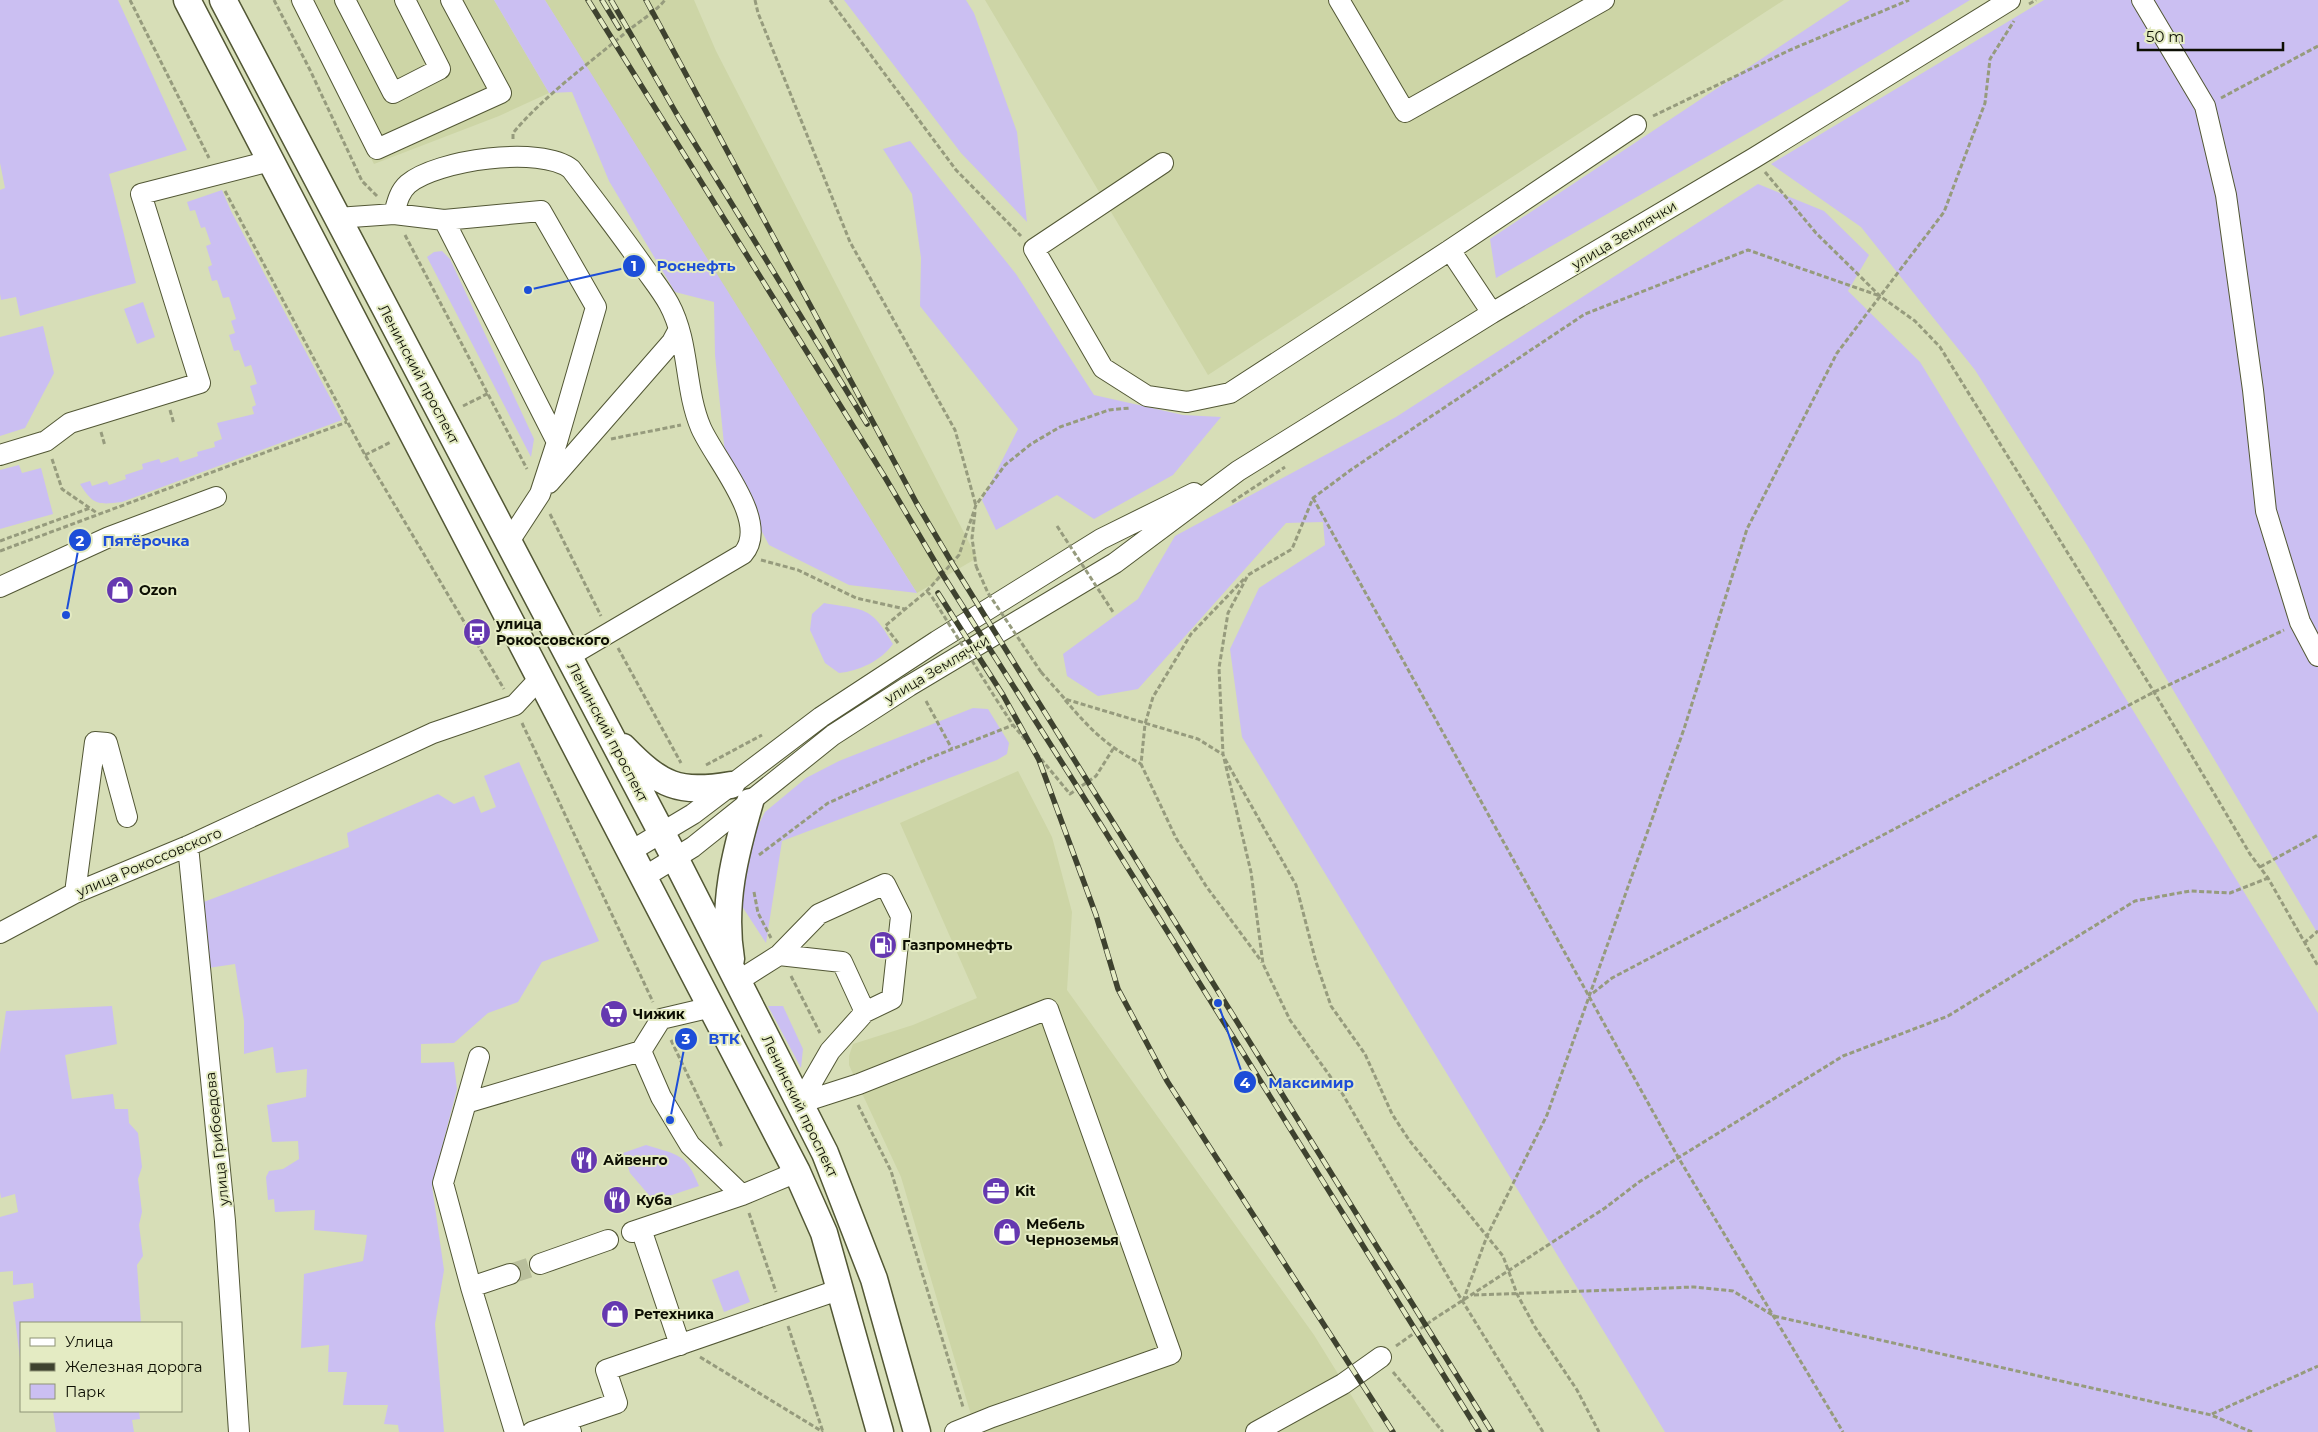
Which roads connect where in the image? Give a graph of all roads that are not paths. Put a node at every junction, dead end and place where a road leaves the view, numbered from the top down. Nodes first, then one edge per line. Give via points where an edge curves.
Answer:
1 (187, 0) edge
2 (223, 0) edge
3 (302, 0) edge
4 (345, 0) edge
5 (405, 0) edge
6 (451, 0) edge
7 (1339, 0) edge
8 (1604, 0) edge
9 (2142, 0) edge
10 (2017, 8) edge
11 (1636, 124) road end
12 (270, 161) junction
13 (1163, 162) dead end
14 (394, 214) junction
15 (337, 218) junction
16 (444, 220) junction
17 (1450, 250) junction
18 (1492, 312) junction
19 (679, 329) junction
20 (557, 442) junction
21 (0, 455) edge
22 (1238, 471) junction
23 (540, 494) junction
24 (216, 497) dead end
25 (508, 543) junction
26 (0, 587) edge
27 (2318, 656) edge
28 (568, 657) junction
29 (541, 677) junction
30 (607, 730) junction
31 (740, 793) junction
32 (127, 817) dead end
33 (662, 834) junction
34 (188, 846) junction
35 (631, 851) junction
36 (676, 860) junction
37 (644, 877) junction
38 (76, 893) junction
39 (0, 933) edge
40 (780, 954) junction
41 (738, 981) junction
42 (712, 1007) junction
43 (865, 1012) junction
44 (641, 1051) junction
45 (479, 1057) dead end
46 (466, 1103) junction
47 (800, 1103) junction
48 (797, 1172) junction
49 (742, 1195) junction
50 (608, 1240) dead end
51 (540, 1264) tunnel mouth
52 (510, 1274) tunnel mouth
53 (471, 1287) junction
54 (841, 1289) junction
55 (680, 1346) junction
56 (1381, 1357) road end
57 (569, 1426) edge
58 (962, 1429) edge
59 (239, 1432) edge
60 (515, 1432) edge
61 (532, 1432) edge
62 (880, 1432) edge
63 (917, 1432) edge
64 (1256, 1432) edge

1 - 12 main road
2 - 15 main road, Ленинский проспект
3 - 6 street via 377,149 501,92
4 - 5 street via 393,92 440,69
7 - 8 street via 1405,112
9 - 27 street via 2205,106 2226,195 2254,390 2266,511 2300,622
10 - 18 street, улица Землячки via 1758,168
11 - 17 street
12 - 21 street via 141,194 200,383 70,423 46,440
12 - 29 main road
13 - 17 street via 1034,250 1103,368 1147,396 1186,402 1230,393
14 - 15 street
14 - 16 street
14 - 19 street via 398,196 407,184 442,168 514,157 564,163 668,302
15 - 25 main road, Ленинский проспект
16 - 20 street
16 - 20 street via 541,211 596,307
17 - 18 street
18 - 22 street, улица Землячки
19 - 23 street via 672,342
19 - 28 street via 691,397 701,428 749,514 751,542 743,554
20 - 23 street
22 - 31 street, улица Землячки via 1115,562 908,686 801,759
22 - 31 street, улица Землячки via 1092,544 937,641 828,712
23 - 25 street
24 - 26 street via 108,537
25 - 28 main road, Ленинский проспект
28 - 30 main road, Ленинский проспект
29 - 34 street, улица Рокоссовского via 515,705 433,733
29 - 35 main road
30 - 31 main road via 647,769 674,786 688,790
30 - 33 main road, Ленинский проспект
31 - 33 street, улица Землячки
31 - 36 street, улица Землячки
31 - 41 main road via 737,843 729,886 729,946
32 - 38 street via 107,743 95,742
33 - 35 street, улица Землячки
33 - 36 main road, Ленинский проспект
34 - 38 street, улица Рокоссовского
34 - 59 street, улица Грибоедова via 225,1221
35 - 37 main road
36 - 37 street, улица Землячки
36 - 41 main road, Ленинский проспект
37 - 42 main road
38 - 39 street, улица Рокоссовского
40 - 41 street
40 - 43 street via 842,962
40 - 43 street via 819,914 885,884 900,916 892,999
41 - 47 main road, Ленинский проспект
42 - 44 street via 661,1019
42 - 48 main road
43 - 47 street via 830,1051
44 - 46 street
44 - 49 street via 661,1097 690,1145
45 - 46 street
46 - 53 street via 443,1184
47 - 58 street via 850,1088 1048,1009 1171,1354
47 - 63 main road, Ленинский проспект via 825,1153 874,1279
48 - 49 street
48 - 54 main road via 824,1233
49 - 55 street via 636,1231
50 - 51 street
52 - 53 street
53 - 60 street
54 - 55 street
54 - 62 main road
55 - 57 street via 606,1370 617,1402
56 - 64 street via 1343,1384
57 - 61 street

